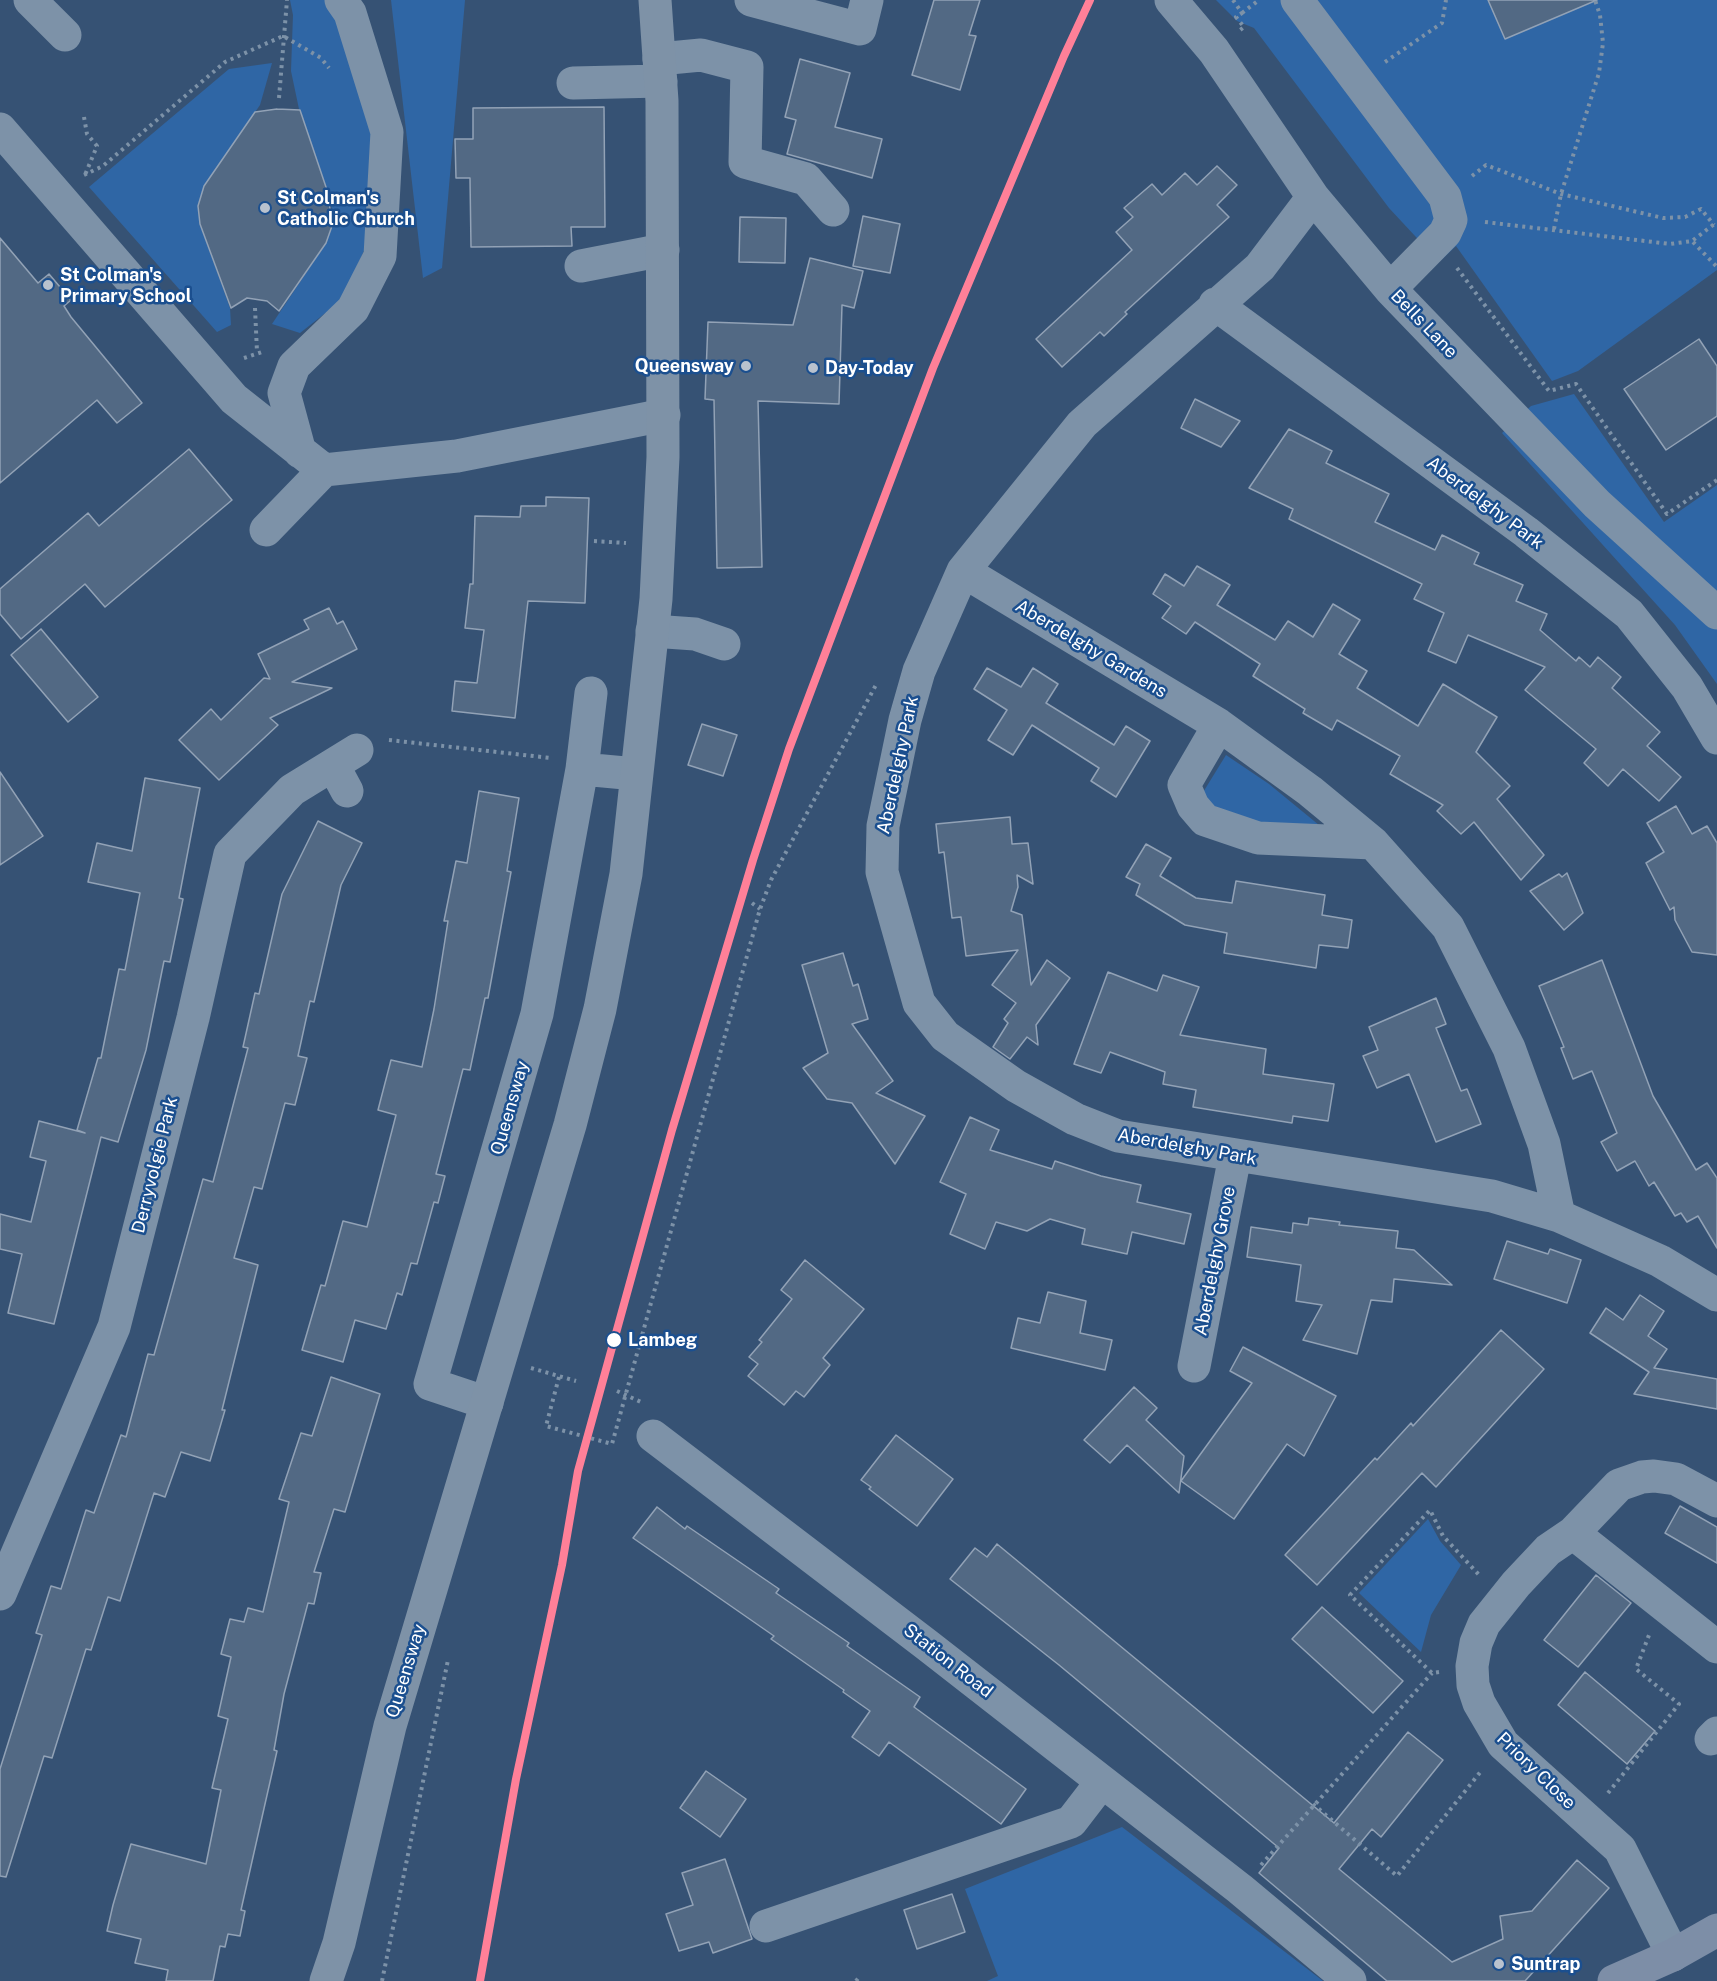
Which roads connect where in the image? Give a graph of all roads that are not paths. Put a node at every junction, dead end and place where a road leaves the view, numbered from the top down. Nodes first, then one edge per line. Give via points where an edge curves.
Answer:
1 (30, 0) edge
2 (341, 0) edge
3 (655, 0) edge
4 (751, 0) edge
5 (867, 0) edge
6 (1171, 0) edge
7 (1297, 0) edge
8 (64, 35) dead end
9 (660, 70) junction
10 (573, 83) dead end
11 (0, 129) edge
12 (1308, 190) junction
13 (833, 210) dead end
14 (663, 249) junction
15 (581, 266) dead end
16 (1390, 289) junction
17 (1215, 304) junction
18 (664, 415) junction
19 (312, 461) junction
20 (266, 530) dead end
21 (963, 571) junction
22 (1717, 613) edge
23 (652, 631) junction
24 (724, 644) dead end
25 (591, 693) dead end
26 (1219, 725) junction
27 (1717, 738) edge
28 (346, 769) road end
29 (582, 769) junction
30 (636, 774) junction
31 (1373, 843) junction
32 (1236, 1156) junction
33 (1559, 1216) junction
34 (1717, 1295) edge
35 (1194, 1366) dead end
36 (487, 1403) junction
37 (653, 1436) dead end
38 (1717, 1501) edge
39 (1560, 1542) junction
40 (0, 1594) edge
41 (1717, 1647) edge
42 (1101, 1783) junction
43 (766, 1926) dead end
44 (1717, 1930) edge
45 (339, 1943) junction
46 (1673, 1955) junction
47 (326, 1981) edge
48 (335, 1981) edge
49 (1350, 1981) edge
50 (1614, 1981) edge

1 - 8 street
2 - 19 street via 350,13 387,132 380,256 353,309 294,366 284,393
3 - 9 highway, Queensway
4 - 5 street via 860,29
6 - 12 street, Bells Lane via 1214,51
7 - 16 street via 1358,81 1447,217
9 - 10 street
9 - 13 street via 701,55 747,67 745,162 806,179
9 - 14 highway, Queensway
11 - 19 street via 234,399
12 - 16 street, Bells Lane
12 - 17 street, Aberdelghy Park via 1260,267
14 - 15 street
14 - 18 highway, Queensway
16 - 22 street, Bells Lane via 1597,504
17 - 21 street, Aberdelghy Park via 1082,424
17 - 27 street, Aberdelghy Park via 1526,532 1629,614 1687,687
18 - 19 street via 457,456
18 - 23 highway, Queensway
19 - 20 street
21 - 26 street, Aberdelghy Gardens
21 - 32 street, Aberdelghy Park via 919,671 883,826 882,872 919,1003 945,1036 1016,1086 1075,1119 1118,1136
23 - 24 street via 695,634
23 - 30 highway, Queensway
25 - 29 street, Queensway
26 - 31 street, Aberdelghy Gardens
26 - 31 street via 1184,785 1193,806 1205,819 1258,838
28 - 40 street, Derryvolgie Park via 292,790 230,854 193,1018 114,1328
29 - 30 street
29 - 36 street, Queensway via 537,1014 430,1384
30 - 36 highway, Queensway via 626,874 600,1009 570,1125
31 - 33 street, Aberdelghy Gardens via 1448,927 1509,1048 1544,1144
32 - 33 street, Aberdelghy Park via 1492,1196
32 - 35 street, Aberdelghy Grove
33 - 34 street, Aberdelghy Park via 1660,1261
36 - 45 highway, Queensway via 390,1726
37 - 42 street, Station Road
38 - 39 street, Priory Close via 1676,1479 1641,1477 1619,1485
39 - 41 street via 1662,1603
39 - 46 street, Priory Close via 1484,1624 1476,1643 1473,1685 1503,1744 1620,1849
42 - 43 street via 1071,1822
42 - 49 street, Station Road via 1240,1889
44 - 46 main road
45 - 47 highway, Queensway
45 - 48 highway, Queensway
46 - 50 main road

